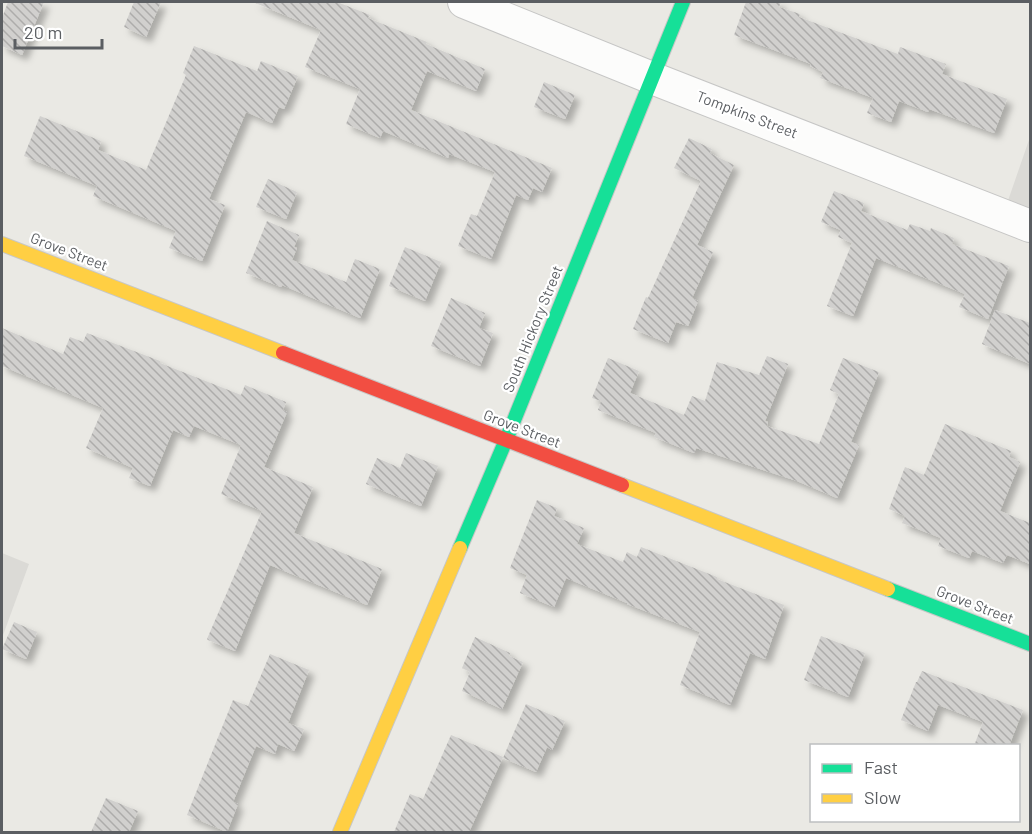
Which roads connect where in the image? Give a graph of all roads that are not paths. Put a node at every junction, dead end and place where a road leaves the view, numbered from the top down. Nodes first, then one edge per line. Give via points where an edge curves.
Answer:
1 (464, 2) edge
2 (683, 2) edge
3 (652, 78) junction
4 (1030, 226) edge
5 (2, 244) edge
6 (506, 440) junction
7 (1030, 644) edge
8 (340, 832) edge

1 - 3 street, Tompkins Street
2 - 3 street, South Hickory Street
3 - 4 street, Tompkins Street
3 - 6 street, South Hickory Street
5 - 6 street, Grove Street
6 - 7 street, Grove Street
6 - 8 street, South Hickory Street

